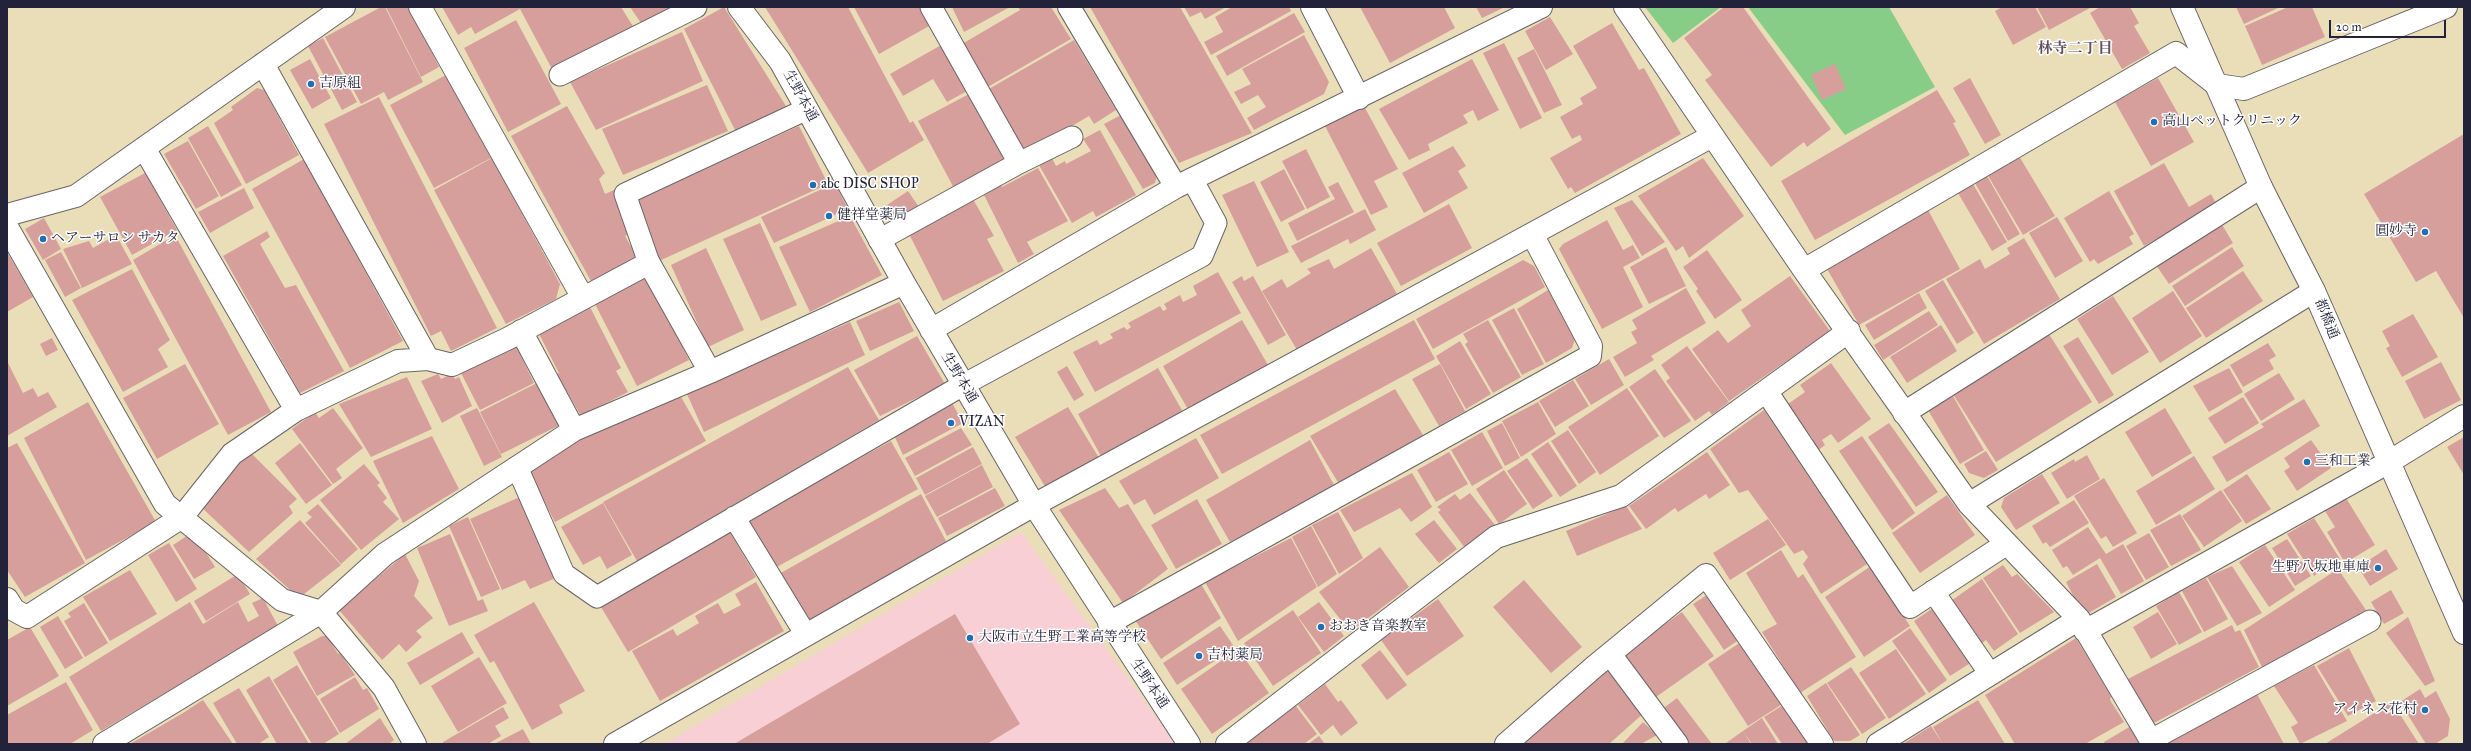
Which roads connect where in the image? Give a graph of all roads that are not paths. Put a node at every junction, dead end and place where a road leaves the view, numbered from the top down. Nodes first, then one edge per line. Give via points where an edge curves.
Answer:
1 (344, 7) edge
2 (420, 7) edge
3 (696, 7) edge
4 (739, 7) edge
5 (930, 7) edge
6 (1069, 7) edge
7 (1312, 7) edge
8 (1541, 7) edge
9 (1625, 7) edge
10 (2182, 7) edge
11 (2446, 7) edge
12 (264, 64) junction
13 (560, 75) dead end
14 (2217, 85) junction
15 (1359, 98) junction
16 (807, 109) junction
17 (1712, 136) junction
18 (1072, 137) dead end
19 (144, 148) junction
20 (1019, 163) junction
21 (1184, 183) junction
22 (2261, 187) junction
23 (7, 215) edge
24 (7, 227) edge
25 (1532, 234) junction
26 (880, 240) junction
27 (648, 263) junction
28 (1804, 270) junction
29 (904, 283) junction
30 (2314, 291) junction
31 (583, 298) junction
32 (931, 330) junction
33 (521, 331) junction
34 (1849, 331) junction
35 (428, 359) junction
36 (710, 372) junction
37 (963, 385) junction
38 (1766, 391) junction
39 (296, 410) junction
40 (1904, 413) junction
41 (2464, 416) edge
42 (574, 430) junction
43 (2388, 462) junction
44 (517, 467) junction
45 (1969, 504) junction
46 (1034, 505) junction
47 (182, 517) junction
48 (734, 517) junction
49 (2006, 544) junction
50 (1933, 591) junction
51 (9, 608) edge
52 (321, 612) junction
53 (2370, 621) dead end
54 (1109, 623) junction
55 (2082, 625) junction
56 (2464, 633) edge
57 (806, 635) junction
58 (1610, 654) junction
59 (1990, 674) junction
60 (2152, 742) edge
61 (104, 744) edge
62 (415, 744) edge
63 (615, 744) edge
64 (1189, 744) edge
65 (1227, 744) edge
66 (1506, 744) edge
67 (1677, 744) edge
68 (1822, 744) edge
69 (1878, 744) edge

1 - 12 street
2 - 31 street
3 - 13 lane
4 - 16 street, 生野本通 via 780,61
5 - 20 lane
6 - 21 street
7 - 15 street
8 - 15 street
9 - 17 street
10 - 14 street, 都橋通
11 - 14 street via 2244,89
12 - 19 street
12 - 35 street
14 - 22 street, 都橋通
14 - 28 street via 2176,53
15 - 21 street via 1282,133
16 - 26 street, 生野本通
16 - 27 lane via 625,194
17 - 25 street
17 - 28 street
18 - 20 lane
19 - 23 street via 76,196
19 - 39 street
20 - 26 lane
21 - 32 street
21 - 37 lane via 1216,223 1202,256
22 - 30 street, 都橋通
22 - 40 street
24 - 47 street via 165,504
25 - 46 street
25 - 54 street via 1591,346 1590,356
26 - 29 street, 生野本通
27 - 31 street
27 - 36 street
28 - 34 street
29 - 32 street, 生野本通
29 - 36 street
30 - 43 street, 都橋通
30 - 45 street
31 - 33 street
32 - 37 street, 生野本通
33 - 35 street via 452,365
33 - 42 street
34 - 38 street
34 - 40 street
35 - 39 street via 398,361
36 - 42 street
37 - 46 street, 生野本通
37 - 48 lane
38 - 50 street via 1910,607
38 - 65 street via 1621,496 1496,537
39 - 47 street via 232,454
40 - 45 street
41 - 43 street
42 - 44 street
43 - 55 street
43 - 56 street, 都橋通
44 - 48 lane via 564,574 597,597
44 - 52 street via 385,554
45 - 49 street
46 - 54 street, 生野本通
46 - 57 street
47 - 51 street via 27,617
47 - 52 street via 282,600
48 - 57 lane
49 - 50 street
49 - 55 street
50 - 59 lane
52 - 61 street
52 - 62 street via 384,688
53 - 60 lane
54 - 64 street, 生野本通
55 - 59 street
55 - 60 street
57 - 63 street
58 - 66 street
58 - 67 street
58 - 68 street via 1706,574
59 - 69 street

